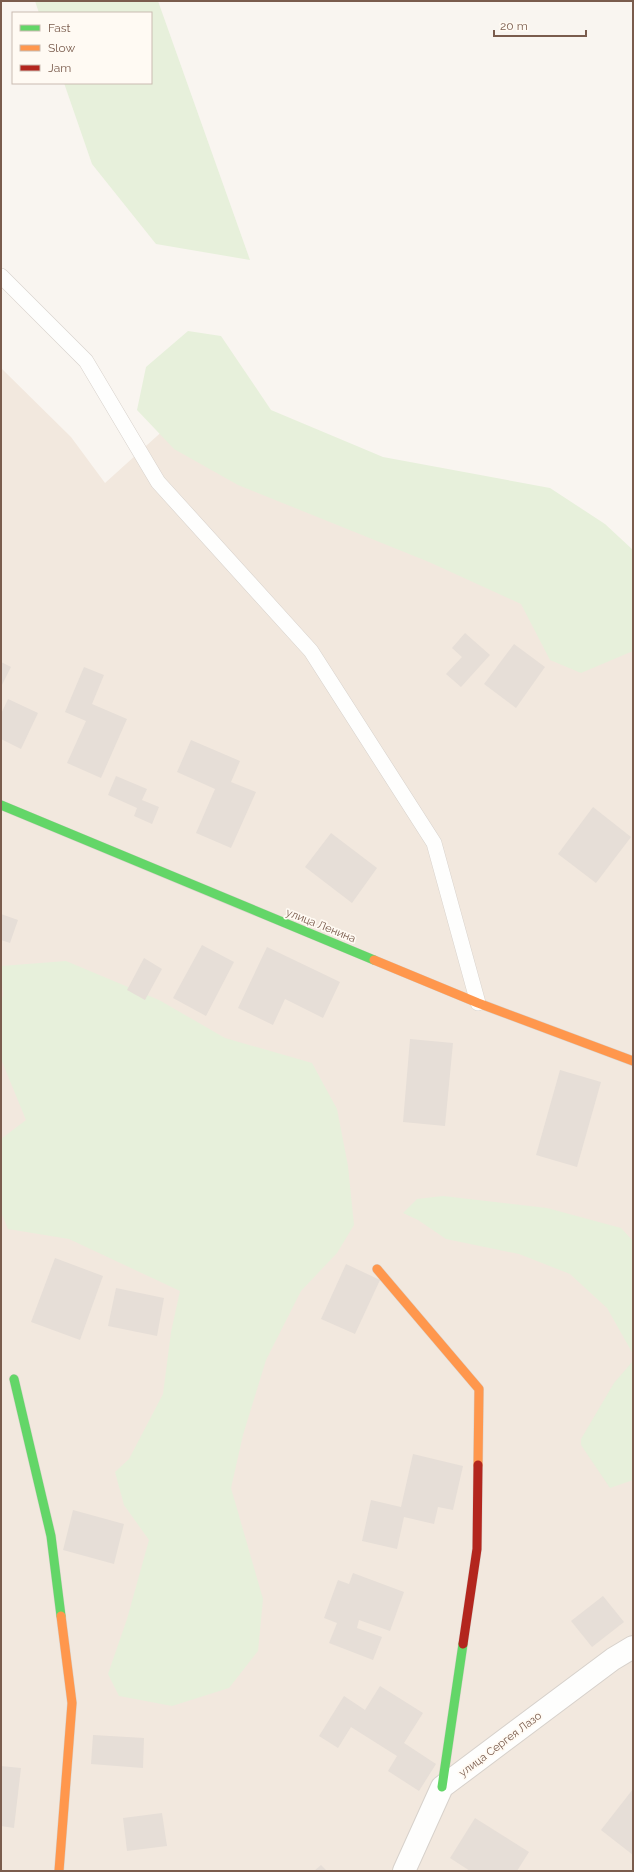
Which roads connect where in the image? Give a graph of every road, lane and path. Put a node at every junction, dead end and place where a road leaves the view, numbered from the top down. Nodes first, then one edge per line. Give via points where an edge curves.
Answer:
1 (1, 276) edge
2 (1, 805) edge
3 (478, 1003) junction
4 (633, 1061) edge
5 (378, 1269) dead end
6 (14, 1380) dead end
7 (633, 1647) edge
8 (442, 1787) junction
9 (58, 1871) edge
10 (404, 1871) edge

1 - 3 lane via 86,361 158,482 311,652 434,843
2 - 3 street, улица Ленина
3 - 4 street, улица Ленина
5 - 8 street via 479,1389 477,1549
6 - 9 street via 51,1536 72,1703
7 - 8 street, улица Сергея Лазо via 613,1659
8 - 10 street, улица Сергея Лазо

